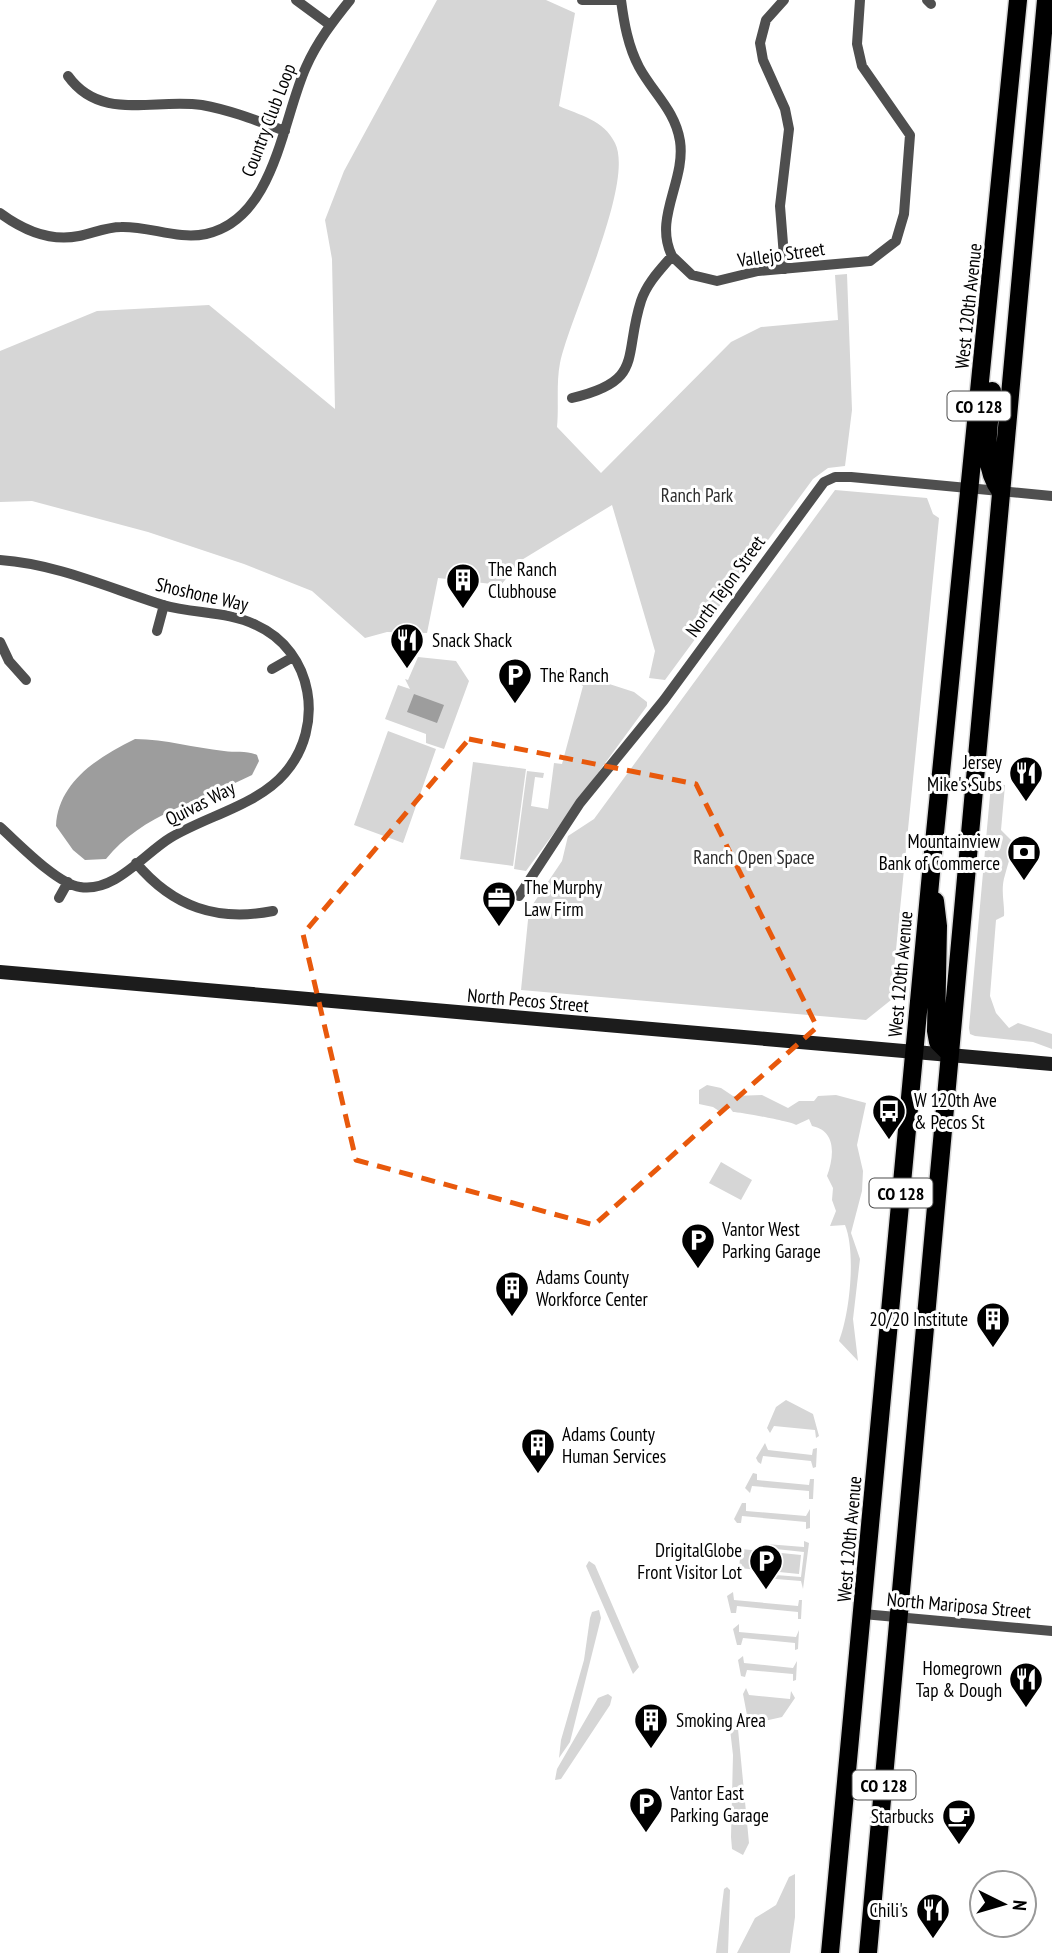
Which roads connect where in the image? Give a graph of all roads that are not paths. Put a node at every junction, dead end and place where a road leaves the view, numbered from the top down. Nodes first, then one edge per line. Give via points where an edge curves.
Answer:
1 (296, 0) edge
2 (350, 0) edge
3 (582, 0) edge
4 (618, 0) edge
5 (785, 0) edge
6 (860, 0) edge
7 (1018, 0) edge
8 (1046, 0) edge
9 (330, 24) junction
10 (68, 76) dead end
11 (285, 131) junction
12 (0, 213) edge
13 (672, 256) junction
14 (785, 269) junction
15 (992, 277) junction
16 (572, 398) dead end
17 (971, 488) junction
18 (1001, 492) junction
19 (1052, 496) edge
20 (0, 560) edge
21 (163, 605) junction
22 (157, 631) dead end
23 (0, 642) edge
24 (293, 657) junction
25 (272, 668) dead end
26 (26, 681) dead end
27 (310, 708) joint
28 (0, 827) edge
29 (136, 863) junction
30 (931, 873) junction
31 (68, 883) junction
32 (519, 896) dead end
33 (59, 898) dead end
34 (273, 911) dead end
35 (0, 972) edge
36 (914, 1053) junction
37 (949, 1054) junction
38 (1052, 1064) edge
39 (863, 1614) junction
40 (900, 1618) junction
41 (1052, 1631) edge
42 (830, 1953) edge
43 (868, 1953) edge

1 - 9 street
2 - 9 street, Country Club Loop
3 - 4 street
4 - 13 street via 638,65 671,112 678,132 681,162 664,229
5 - 14 street via 766,20 760,43 789,129 780,206
6 - 14 street, Vallejo Street via 857,44 862,66 910,135 903,221 896,241 870,261
7 - 15 main road, West 120th Avenue / CO 128
8 - 18 main road, CO 128
9 - 11 street, Country Club Loop via 307,66
10 - 11 street via 82,94 93,99 127,105 204,105
11 - 12 street, Country Club Loop via 256,196 240,216 214,232 187,235 124,227 61,238 22,227
13 - 14 street, Vallejo Street via 692,275 710,280
13 - 16 street via 643,294 631,356 619,377 605,389
15 - 17 main road, West 120th Avenue / CO 128
15 - 18 main road via 996,339 988,461
17 - 18 street, North Tejon Street
17 - 30 main road, West 120th Avenue / CO 128
17 - 32 street, North Tejon Street via 851,477 824,482 664,700 580,803
18 - 19 street, North Tejon Street
18 - 37 main road, CO 128
20 - 21 street, Shoshone Way via 43,566
21 - 22 street
21 - 24 street, Shoshone Way via 256,625
23 - 26 street
24 - 25 street
24 - 27 street, Shoshone Way via 306,681
27 - 29 street, Quivas Way via 300,750 275,783 190,826
28 - 31 street
29 - 31 street, Quivas Way via 100,886
29 - 34 street via 156,884 189,906 231,916
30 - 36 main road, West 120th Avenue / CO 128
30 - 37 main road via 939,926 936,1031 938,1042
31 - 33 street
35 - 36 street, North Pecos Street
36 - 37 street, North Pecos Street
36 - 39 main road, West 120th Avenue / CO 128
37 - 38 street, North Pecos Street
37 - 40 main road, CO 128
39 - 40 street, North Mariposa Street
39 - 42 main road, West 120th Avenue / CO 128
40 - 41 street, North Mariposa Street
40 - 43 main road, CO 128

